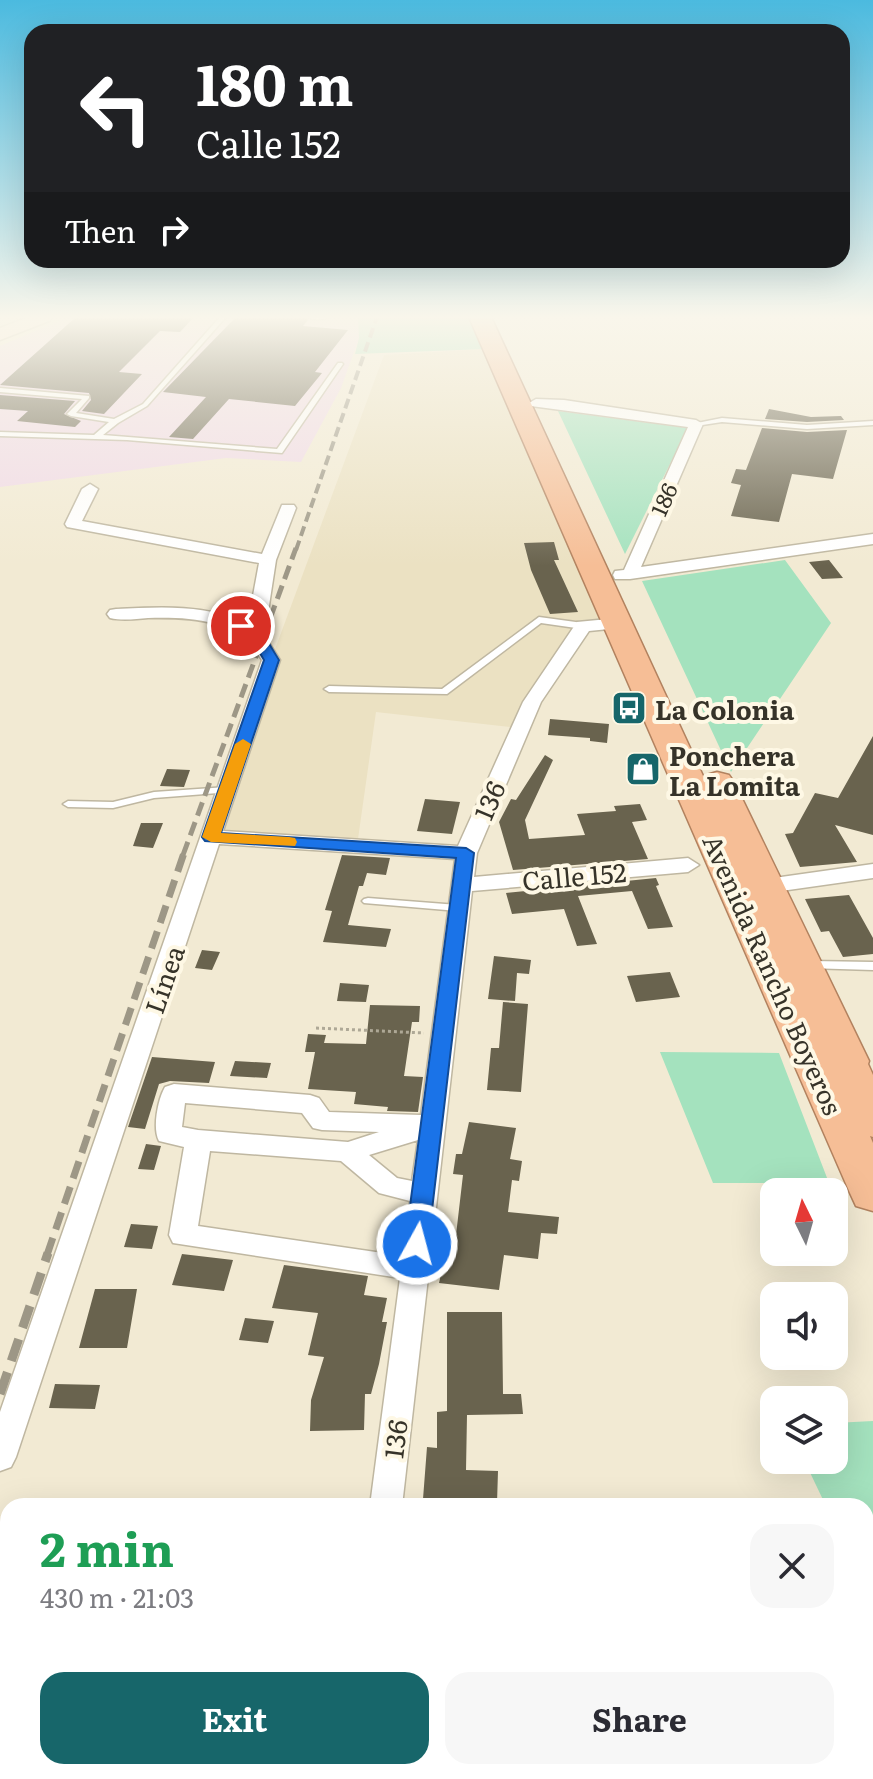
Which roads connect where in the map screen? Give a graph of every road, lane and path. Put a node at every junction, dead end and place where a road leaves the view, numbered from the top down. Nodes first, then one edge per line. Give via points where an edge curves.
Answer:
1 (84, 400) edge
2 (149, 400) edge
3 (315, 400) edge
4 (518, 400) edge
5 (535, 400) edge
6 (536, 403) junction
7 (115, 421) junction
8 (873, 423) edge
9 (696, 424) junction
10 (0, 434) edge
11 (96, 437) junction
12 (90, 489) dead end
13 (288, 508) dead end
14 (873, 539) edge
15 (268, 560) junction
16 (623, 575) junction
17 (116, 614) dead end
18 (619, 623) junction
19 (583, 626) junction
20 (249, 629) junction
21 (329, 689) dead end
22 (227, 790) junction
23 (68, 804) dead end
24 (211, 837) junction
25 (466, 853) junction
26 (688, 865) dead end
27 (873, 871) edge
28 (767, 886) junction
29 (460, 896) junction
30 (368, 901) dead end
31 (802, 965) junction
32 (873, 966) edge
33 (316, 1028) dead end
34 (443, 1034) junction
35 (860, 1066) edge
36 (873, 1121) edge
37 (431, 1125) junction
38 (198, 1140) junction
39 (348, 1152) junction
40 (873, 1193) edge
41 (423, 1194) junction
42 (413, 1269) junction
43 (0, 1457) edge
44 (387, 1498) edge

1 - 7 lane via 71,414
2 - 7 lane
3 - 11 lane via 279,451
4 - 18 highway, Avenida Rancho Boyeros
5 - 6 highway, Avenida Rancho Boyeros
6 - 9 street
6 - 16 highway, Avenida Rancho Boyeros
7 - 11 lane
8 - 9 lane
9 - 16 street, 186
10 - 11 lane
12 - 15 street via 73,524
13 - 15 street
14 - 16 street
15 - 20 street via 259,612
16 - 28 highway, Avenida Rancho Boyeros
17 - 20 street via 201,615
18 - 19 street
18 - 40 highway, Avenida Rancho Boyeros
19 - 21 lane via 539,620 444,692
19 - 25 street, 136 via 532,702
20 - 22 street, Línea via 271,660
22 - 23 lane via 154,795 113,805
22 - 24 street, Línea
24 - 25 street
24 - 43 street, Línea
25 - 29 street, 136
26 - 29 street, Calle 152
27 - 28 street
28 - 31 highway, Avenida Rancho Boyeros
29 - 30 lane
29 - 34 street, 136
31 - 32 lane
31 - 35 highway, Avenida Rancho Boyeros
33 - 34 path
34 - 37 street, 136
35 - 36 highway, Avenida Rancho Boyeros via 843,1058
37 - 38 street via 322,1121 310,1104 174,1093 168,1134
37 - 39 street
37 - 41 street, 136
38 - 39 street
38 - 42 street via 183,1235
39 - 41 street via 389,1186
41 - 42 street, 136
42 - 44 street, 136

